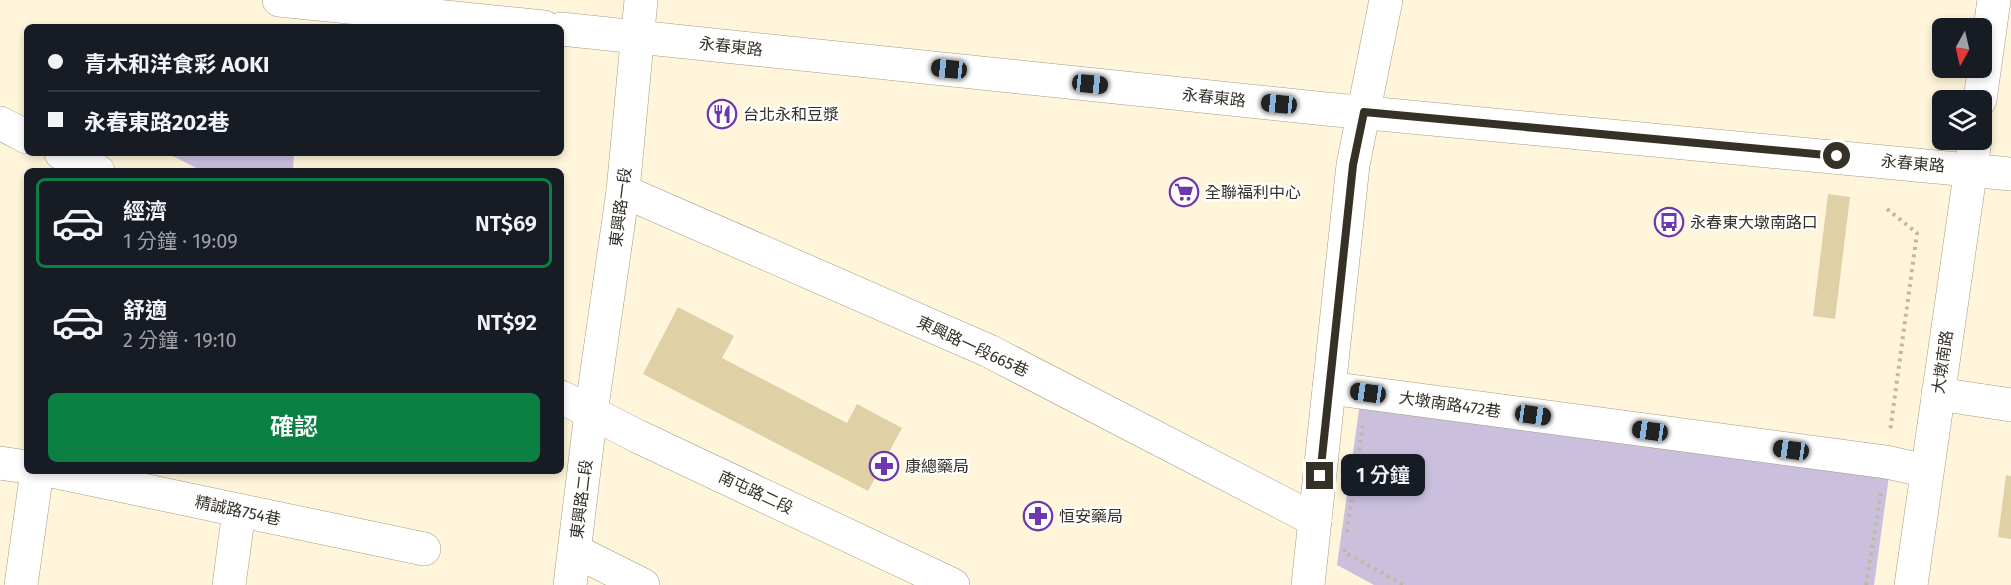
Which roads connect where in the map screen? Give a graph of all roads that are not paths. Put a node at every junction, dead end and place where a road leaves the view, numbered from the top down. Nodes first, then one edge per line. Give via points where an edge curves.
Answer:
1 (279, 0) edge
2 (641, 0) edge
3 (1386, 0) edge
4 (1994, 0) edge
5 (515, 24) edge
6 (564, 29) edge
7 (638, 36) junction
8 (1981, 90) edge
9 (1364, 112) junction
10 (0, 123) edge
11 (24, 135) edge
12 (1973, 154) edge
13 (67, 156) edge
14 (92, 168) edge
15 (2011, 174) edge
16 (623, 191) junction
17 (1329, 388) junction
18 (1938, 394) junction
19 (564, 398) edge
20 (2011, 405) edge
21 (591, 413) junction
22 (0, 463) edge
23 (24, 467) edge
24 (1927, 471) junction
25 (37, 474) edge
26 (66, 474) edge
27 (239, 511) junction
28 (1315, 520) junction
29 (424, 549) dead end
30 (574, 550) junction
31 (21, 585) edge
32 (229, 585) edge
33 (570, 585) edge
34 (643, 585) edge
35 (953, 585) edge
36 (1308, 585) edge
37 (1911, 585) edge

1 - 5 street
2 - 7 street, 東興路一段
3 - 9 street
4 - 8 street
6 - 7 street, 永春東路
7 - 9 street, 永春東路
7 - 16 street, 東興路一段
9 - 12 street, 永春東路
9 - 17 street via 1353,165
10 - 11 street
12 - 15 street, 永春東路
12 - 18 street, 大墩南路
13 - 14 street
16 - 21 street, 東興路一段
16 - 28 street, 東興路一段665巷 via 989,351
17 - 24 street, 大墩南路472巷 via 1886,462
17 - 28 street
18 - 20 street
18 - 24 street, 大墩南路
19 - 21 street, 南屯路二段
21 - 30 street, 東興路二段
21 - 35 street, 南屯路二段
22 - 23 street
24 - 37 street, 大墩南路
25 - 31 street
26 - 27 street, 精誠路754巷
27 - 29 street, 精誠路754巷
27 - 32 street
28 - 36 street
30 - 33 street, 東興路二段
30 - 34 street

